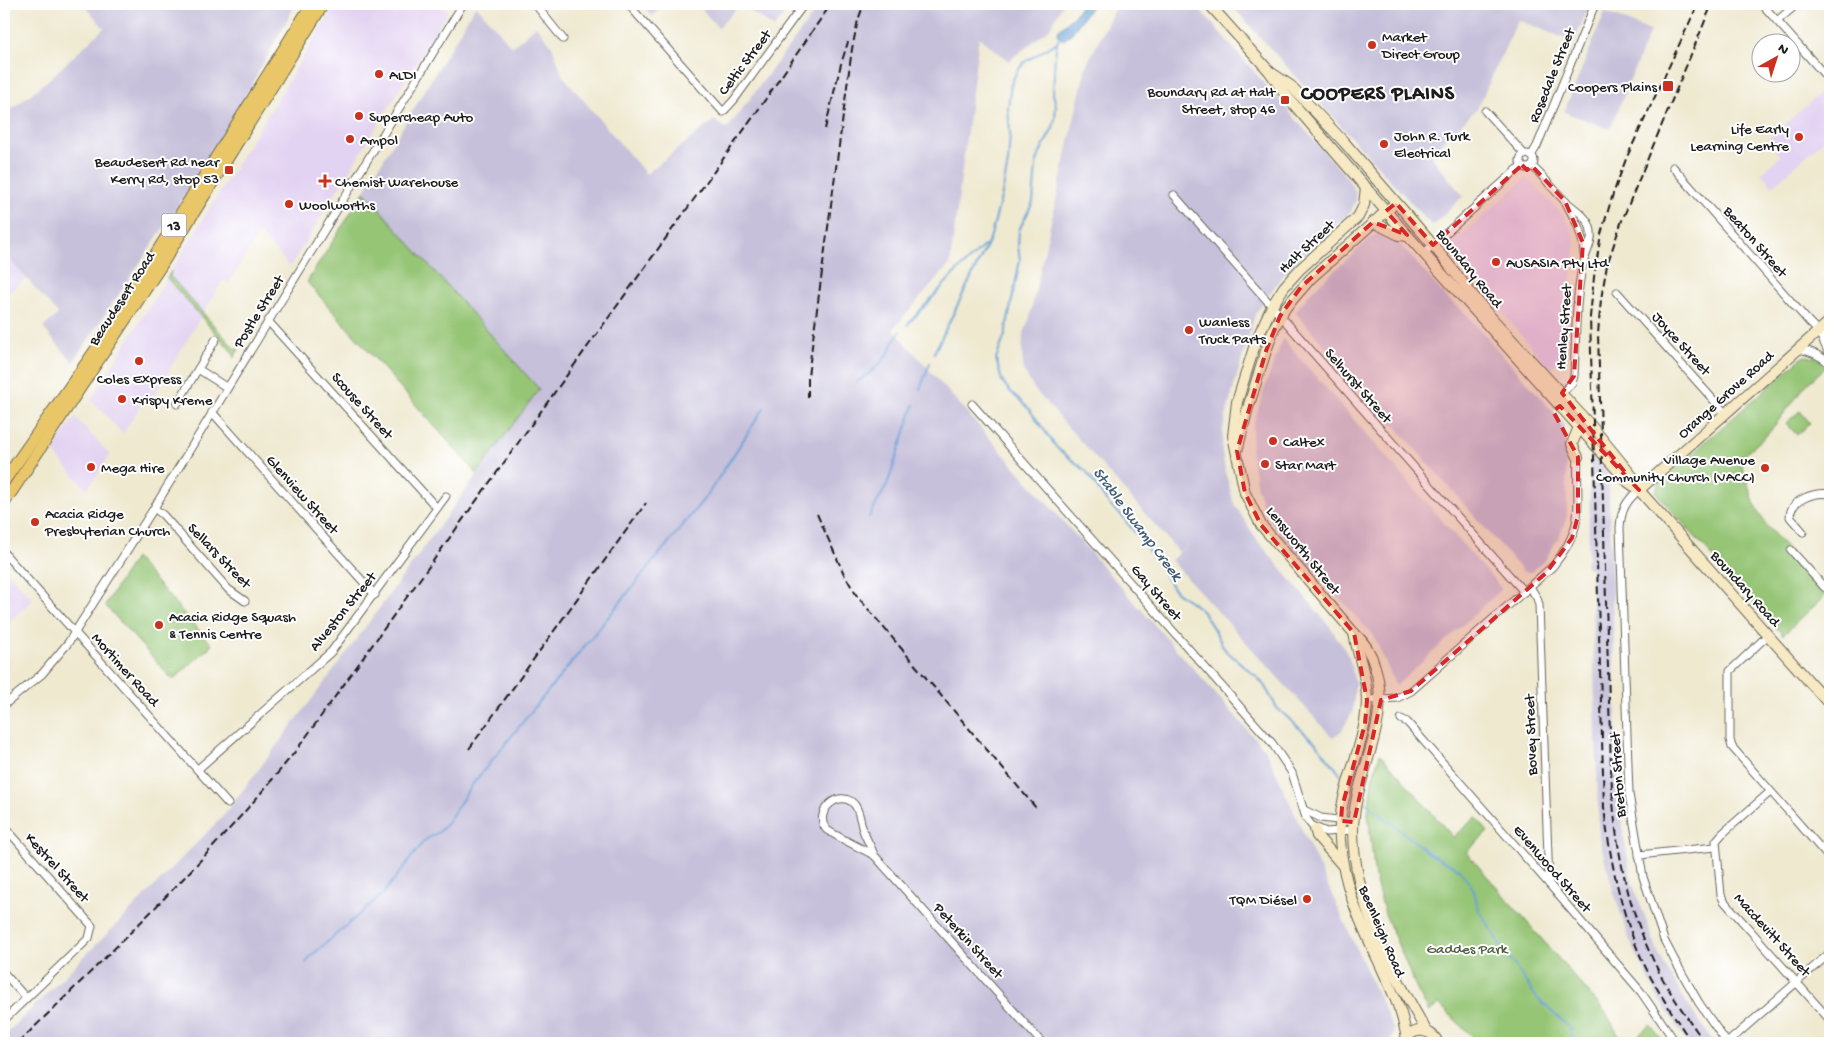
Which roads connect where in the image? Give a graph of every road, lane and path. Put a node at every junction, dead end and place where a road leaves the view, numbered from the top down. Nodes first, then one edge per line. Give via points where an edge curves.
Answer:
1 (312, 4) edge
2 (323, 4) edge
3 (463, 4) edge
4 (535, 4) edge
5 (628, 4) edge
6 (804, 4) edge
7 (1209, 4) edge
8 (1596, 4) edge
9 (1762, 4) edge
10 (1797, 4) edge
11 (1777, 21) junction
12 (563, 39) dead end
13 (1270, 72) junction
14 (1830, 81) edge
15 (1485, 111) dead end
16 (1528, 155) junction
17 (1522, 165) junction
18 (1532, 166) junction
19 (1674, 167) dead end
20 (1366, 187) junction
21 (1174, 196) dead end
22 (1393, 200) junction
23 (1565, 201) junction
24 (1384, 208) junction
25 (1373, 222) junction
26 (1346, 228) junction
27 (1408, 236) junction
28 (1433, 245) junction
29 (1424, 253) junction
30 (1584, 258) junction
31 (1617, 292) dead end
32 (1272, 306) junction
33 (1280, 316) junction
34 (268, 321) junction
35 (1830, 321) edge
36 (1818, 332) junction
37 (1830, 338) edge
38 (216, 339) dead end
39 (1798, 349) junction
40 (1830, 356) edge
41 (1830, 364) edge
42 (198, 369) junction
43 (226, 388) junction
44 (1562, 393) junction
45 (177, 404) dead end
46 (972, 404) dead end
47 (212, 412) junction
48 (1726, 414) junction
49 (1579, 427) junction
50 (1237, 451) junction
51 (1578, 456) joint
52 (4, 481) edge
53 (1639, 490) junction
54 (1830, 494) edge
55 (446, 496) dead end
56 (4, 503) edge
57 (154, 508) junction
58 (437, 508) junction
59 (1803, 532) dead end
60 (1791, 550) dead end
61 (4, 553) edge
62 (1527, 590) junction
63 (1830, 590) edge
64 (374, 595) junction
65 (245, 601) dead end
66 (75, 632) junction
67 (1354, 633) junction
68 (1768, 635) junction
69 (1367, 700) junction
70 (1380, 700) junction
71 (4, 705) edge
72 (1830, 705) edge
73 (1401, 719) dead end
74 (198, 769) junction
75 (1770, 792) junction
76 (228, 804) dead end
77 (1304, 810) junction
78 (4, 826) edge
79 (1340, 826) junction
80 (1354, 826) junction
81 (1315, 829) junction
82 (1715, 847) junction
83 (874, 855) junction
84 (1639, 855) junction
85 (1830, 859) edge
86 (1344, 867) junction
87 (1550, 884) junction
88 (1830, 953) edge
89 (4, 973) edge
90 (1797, 982) junction
91 (26, 998) junction
92 (4, 1020) edge
93 (1830, 1020) edge
94 (1427, 1032) junction
95 (1406, 1040) edge
96 (1042, 1043) edge
97 (1438, 1043) edge
98 (1676, 1043) edge
99 (1727, 1043) edge

1 - 52 highway, Beaudesert Road / 13 via 97,348
2 - 56 highway, Beaudesert Road / 13 via 160,267
3 - 34 street, Postle Street
4 - 12 street
5 - 6 street, Celtic Street via 723,112
7 - 13 main road, Boundary Road
8 - 16 street, Rosedale Street via 1537,146
9 - 11 street
10 - 11 street
11 - 14 street
13 - 20 main road, Boundary Road via 1284,93
13 - 22 main road, Boundary Road via 1290,86 1328,124
15 - 16 street
16 - 17 street via 1521,159
16 - 18 street via 1534,160
17 - 18 street
17 - 28 street
18 - 23 street, Henley Street
19 - 36 street, Beaton Street
20 - 24 main road, Boundary Road
20 - 26 main road via 1362,211
21 - 32 street, Selhurst Street
22 - 24 main road, Halt Street
22 - 28 main road, Boundary Road
23 - 30 street, Henley Street via 1577,222
23 - 30 street, Henley Street via 1590,226 1591,237
24 - 25 main road, Halt Street
24 - 26 main road, Halt Street via 1362,223
24 - 27 main road, Boundary Road
25 - 27 main road via 1399,236
25 - 33 main road, Halt Street via 1306,282
26 - 32 main road, Halt Street via 1300,269
27 - 29 main road, Boundary Road
28 - 29 street
28 - 44 main road, Boundary Road via 1487,313
29 - 49 main road, Boundary Road
30 - 44 street, Henley Street via 1578,293 1574,376
31 - 48 street, Joyce Street
32 - 33 street, Selhurst Street
32 - 50 main road, Lensworth Street via 1256,342 1237,402 1233,436
33 - 50 main road, Lensworth Street via 1266,351
33 - 62 street, Selhurst Street
34 - 43 street, Postle Street
34 - 58 street, Scouse Street
35 - 36 main road, Orange Grove Road
36 - 37 street
36 - 39 main road, Orange Grove Road
36 - 40 street
38 - 42 street
39 - 41 street via 1811,351
39 - 48 main road, Orange Grove Road
42 - 43 street
42 - 45 street
43 - 47 street, Postle Street
44 - 53 main road, Boundary Road via 1631,475
46 - 77 street, Gay Street via 1272,743 1292,774
47 - 57 street, Postle Street
47 - 64 street, Glenview Street
48 - 53 main road, Orange Grove Road
49 - 51 main road via 1572,444
49 - 53 main road, Boundary Road
50 - 67 main road, Lensworth Street via 1245,492 1261,525
51 - 62 street via 1575,531 1558,559
53 - 68 main road, Boundary Road
53 - 84 street, Breton Street via 1624,507 1620,528 1629,794
54 - 59 street via 1808,496 1793,509 1790,517
55 - 58 street, Alveston Street
57 - 65 street, Sellars Street via 228,589
57 - 66 street, Postle Street
58 - 64 street, Alveston Street
60 - 63 street
61 - 66 street, Mortimer Road
62 - 70 street via 1411,692
62 - 87 street, Bovey Street via 1538,598 1540,605
64 - 74 street, Alveston Street via 331,652
66 - 71 street, Postle Street via 42,674
66 - 74 street, Mortimer Road
67 - 69 main road, Lensworth Street via 1364,669
67 - 70 main road, Lensworth Street via 1364,641 1373,660
68 - 72 main road, Boundary Road
68 - 75 street via 1734,666 1729,677 1732,747
69 - 70 street
69 - 79 main road, Beenleigh Road via 1365,724 1345,790
70 - 80 main road, Beenleigh Road via 1377,730 1360,782
73 - 87 street, Evenwood Street
74 - 76 street, Mortimer Road
75 - 82 street via 1722,834
75 - 85 street
77 - 79 street
77 - 81 street, Gay Street
78 - 91 street, Kestrel Street via 92,926 89,938
79 - 80 street
79 - 81 street via 1326,832
79 - 86 main road, Beenleigh Road
80 - 94 main road, Beenleigh Road via 1356,870 1366,910 1401,988
81 - 86 main road via 1317,836
82 - 84 street
82 - 90 street, Macdevitt Street via 1724,902
83 - 83 street, Peterkin Street via 828,830 823,816 829,804 840,799 855,805
83 - 96 street, Peterkin Street
84 - 99 street, Breton Street via 1664,940 1699,1003
86 - 95 main road, Beenleigh Road via 1354,906 1398,1006
87 - 98 street, Evenwood Street via 1641,992
88 - 90 street
89 - 91 street
90 - 93 street, Macdevitt Street
90 - 99 street
91 - 92 street
94 - 95 main road via 1416,1031
94 - 97 main road, Beenleigh Road

